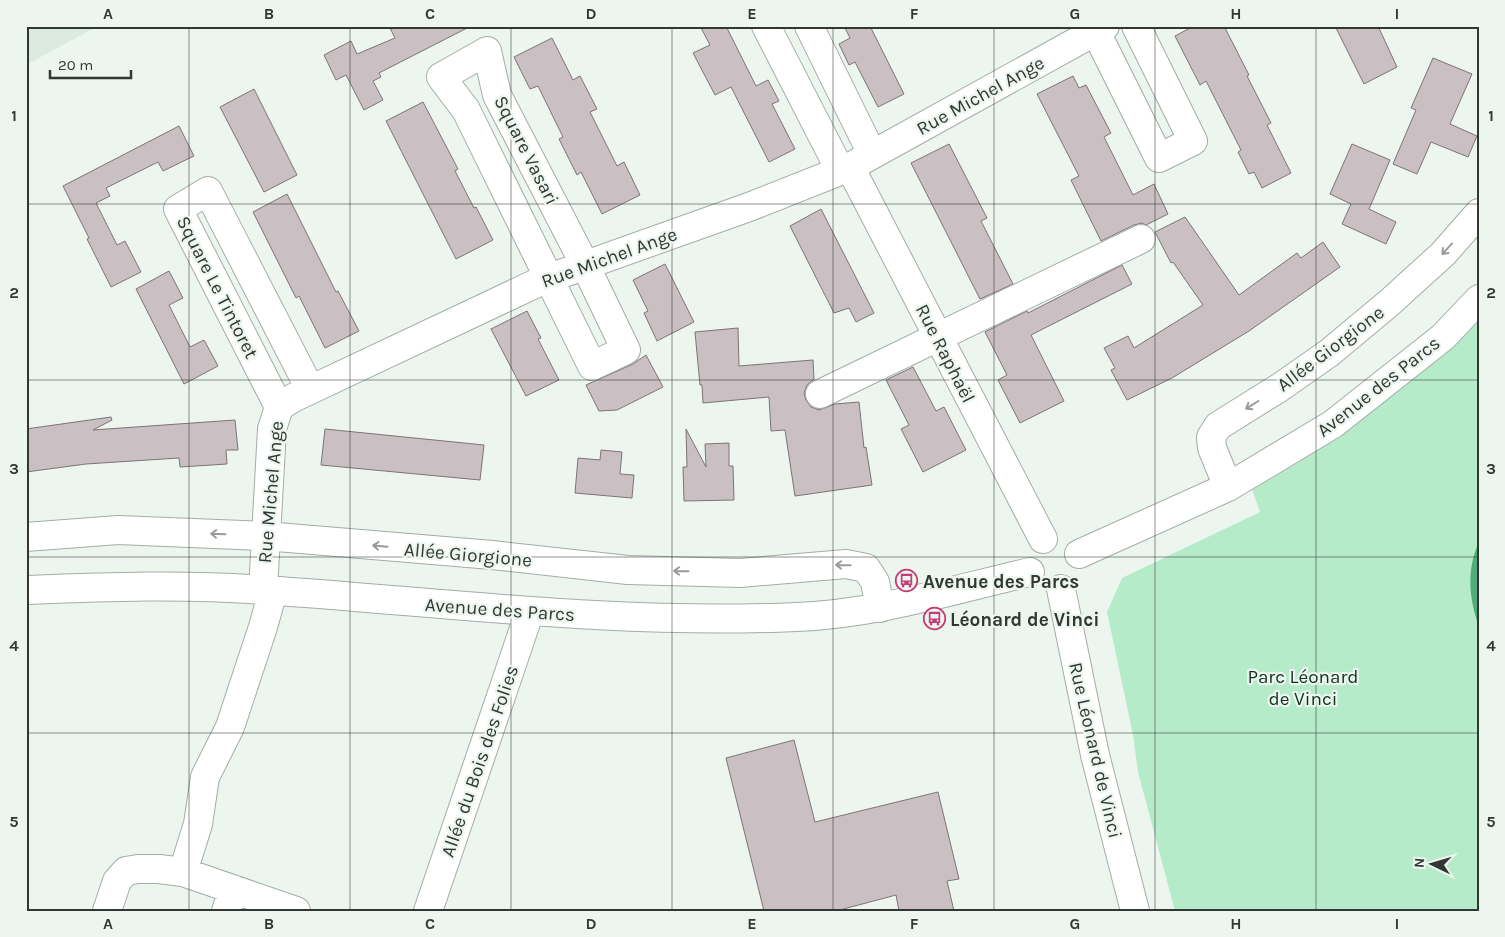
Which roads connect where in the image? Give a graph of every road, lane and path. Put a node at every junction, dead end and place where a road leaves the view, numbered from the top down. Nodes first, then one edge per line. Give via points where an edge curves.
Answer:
1 (766, 26) edge
2 (809, 26) edge
3 (1136, 26) edge
4 (1098, 28) edge
5 (854, 164) junction
6 (1479, 213) edge
7 (1141, 238) dead end
8 (585, 264) junction
9 (548, 278) junction
10 (1479, 299) edge
11 (938, 338) junction
12 (310, 390) junction
13 (820, 394) dead end
14 (279, 406) junction
15 (1228, 487) junction
16 (265, 536) junction
17 (26, 537) edge
18 (1043, 539) junction
19 (1079, 554) junction
20 (1030, 572) junction
21 (1061, 589) junction
22 (26, 590) edge
23 (268, 590) junction
24 (880, 608) junction
25 (530, 611) junction
26 (183, 872) junction
27 (230, 900) edge
28 (107, 911) edge
29 (296, 911) edge
30 (428, 911) edge
31 (1135, 911) edge

1 - 5 street, Rue Raphaël
2 - 5 street, Rue Raphaël
3 - 4 street via 1193,141 1159,158
4 - 5 street, Rue Michel Ange
5 - 8 street, Rue Michel Ange via 749,207
5 - 11 street, Rue Raphaël
6 -> 15 street, Allée Giorgione via 1443,254 1329,353 1218,426 1211,437 1212,448
7 - 11 street
8 - 9 street, Rue Michel Ange
8 - 9 street, Square Vasari via 626,350 592,366
8 - 9 street, Square Vasari via 498,95 487,51 440,77 466,110
9 - 12 street, Rue Michel Ange
10 - 15 street, Avenue des Parcs via 1443,337 1333,424
11 - 13 street
11 - 18 street, Rue Raphaël
12 - 14 street, Rue Michel Ange
12 - 14 street, Square Le Tintoret via 208,191 178,210
14 - 16 street, Rue Michel Ange via 272,429
15 - 19 street, Avenue des Parcs
16 -> 17 street, Allée Giorgione via 118,530
16 - 23 street, Rue Michel Ange
24 -> 16 street, Allée Giorgione via 875,582 866,568 846,564 740,573 628,570
18 - 19 street via 1064,539
18 - 20 street via 1029,555
19 - 21 street via 1079,574
20 - 21 street via 1043,587
20 - 24 street, Avenue des Parcs
21 - 31 street, Rue Léonard de Vinci via 1095,755
22 - 23 street, Avenue des Parcs via 130,586
23 - 25 street, Avenue des Parcs
23 - 26 street, Rue Michel Ange via 230,727 205,777 198,824
24 - 25 street, Avenue des Parcs via 797,617 632,618
25 - 30 street, Allée du Bois des Folies
26 - 27 street
26 - 28 street via 159,869 126,871 118,881
27 - 29 street

